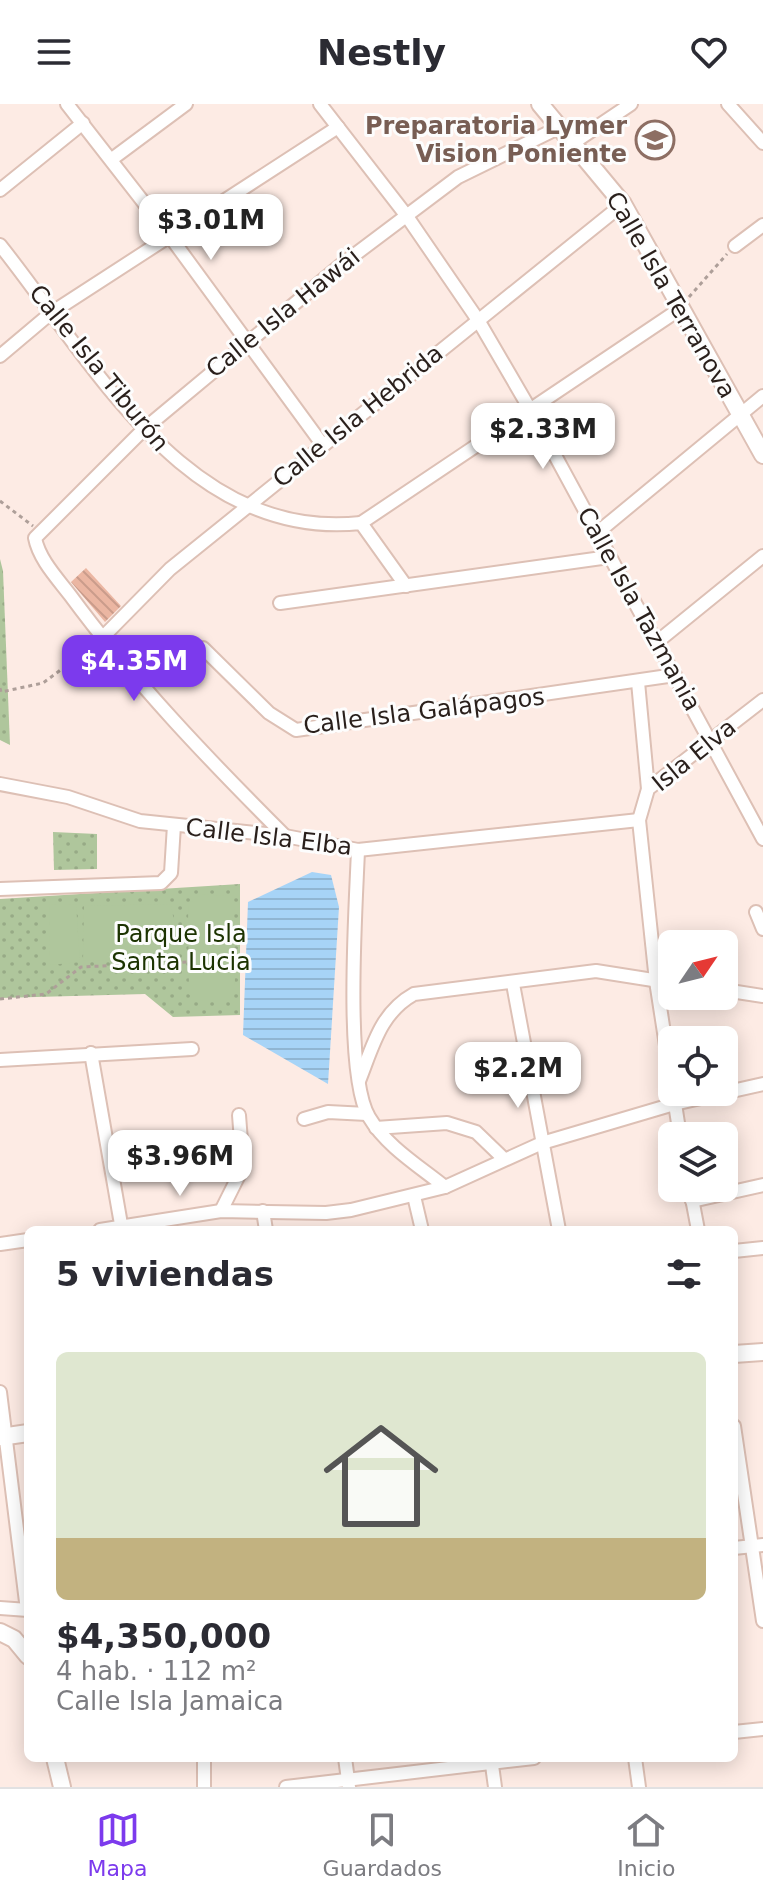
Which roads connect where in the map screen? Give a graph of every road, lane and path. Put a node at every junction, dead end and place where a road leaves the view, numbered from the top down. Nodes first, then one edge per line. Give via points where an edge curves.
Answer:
1 (67, 104) edge
2 (186, 104) edge
3 (320, 104) edge
4 (540, 104) edge
5 (631, 104) edge
6 (728, 104) edge
7 (83, 123) junction
8 (338, 127) junction
9 (560, 127) junction
10 (573, 143) junction
11 (763, 143) edge
12 (112, 159) junction
13 (0, 190) edge
14 (623, 204) junction
15 (406, 215) junction
16 (763, 225) edge
17 (169, 235) junction
18 (0, 245) edge
19 (735, 246) joint
20 (680, 309) junction
21 (51, 313) junction
22 (478, 320) junction
23 (245, 341) junction
24 (0, 356) edge
25 (763, 396) edge
26 (531, 411) junction
27 (739, 416) junction
28 (143, 430) junction
29 (322, 444) junction
30 (763, 455) edge
31 (0, 501) edge
32 (248, 505) junction
33 (361, 523) junction
34 (597, 533) junction
35 (37, 534) junction
36 (763, 556) edge
37 (609, 557) junction
38 (406, 586) junction
39 (280, 603) dead end
40 (102, 638) junction
41 (657, 642) junction
42 (203, 648) dead end
43 (675, 675) junction
44 (638, 682) junction
45 (0, 688) edge
46 (763, 700) edge
47 (711, 739) junction
48 (0, 784) edge
49 (648, 789) junction
50 (639, 820) junction
51 (174, 825) junction
52 (285, 836) junction
53 (763, 839) edge
54 (358, 850) junction
55 (0, 889) edge
56 (756, 912) dead end
57 (763, 929) edge
58 (188, 962) dead end
59 (656, 981) junction
60 (513, 984) junction
61 (738, 992) edge
62 (763, 996) edge
63 (0, 999) edge
64 (663, 1026) edge
65 (192, 1049) dead end
66 (91, 1053) junction
67 (0, 1060) edge
68 (358, 1084) junction
69 (763, 1084) edge
70 (738, 1090) edge
71 (667, 1106) edge
72 (367, 1114) junction
73 (239, 1115) dead end
74 (304, 1119) dead end
75 (376, 1128) junction
76 (542, 1143) junction
77 (503, 1158) junction
78 (763, 1185) edge
79 (445, 1187) junction
80 (738, 1188) edge
81 (414, 1196) junction
82 (692, 1202) edge
83 (221, 1211) junction
84 (263, 1211) junction
85 (122, 1226) edge
86 (134, 1226) edge
87 (265, 1226) edge
88 (421, 1226) edge
89 (558, 1226) edge
90 (695, 1226) edge
91 (24, 1241) edge
92 (0, 1244) edge
93 (763, 1248) edge
94 (738, 1251) edge
95 (763, 1352) edge
96 (738, 1354) edge
97 (0, 1392) edge
98 (24, 1434) edge
99 (2, 1437) edge
100 (738, 1446) edge
101 (758, 1545) edge
102 (738, 1548) edge
103 (24, 1589) edge
104 (0, 1608) edge
105 (24, 1610) edge
106 (763, 1621) edge
107 (7, 1635) edge
108 (24, 1652) edge
109 (763, 1729) edge
110 (738, 1732) edge
111 (56, 1762) edge
112 (204, 1762) edge
113 (346, 1762) edge
114 (486, 1762) edge
115 (492, 1762) edge
116 (636, 1762) edge
117 (349, 1784) edge
118 (62, 1787) edge
119 (204, 1787) edge
120 (286, 1787) edge
121 (495, 1787) edge
122 (639, 1787) edge

1 - 7 street
2 - 12 street
3 - 8 street, Calle Isla Tazmania
4 - 9 street, Calle Isla Terranova
5 - 10 street
6 - 11 street
7 - 12 street
7 - 13 street
8 - 15 street, Calle Isla Tazmania
8 - 17 street
9 - 10 street, Calle Isla Terranova
9 - 15 street, Calle Isla Hawái via 458,177
10 - 14 street, Calle Isla Terranova
12 - 17 street
14 - 20 street, Calle Isla Terranova
14 - 22 street, Calle Isla Hebrida
15 - 22 street, Calle Isla Tazmania
15 - 23 street, Calle Isla Hawái
16 - 19 street
17 - 21 street
17 - 23 street
18 - 21 street, Calle Isla Tiburón
19 - 20 path
20 - 26 street
20 - 27 street, Calle Isla Terranova
21 - 24 street
21 - 28 street, Calle Isla Tiburón
22 - 26 street, Calle Isla Tazmania
22 - 29 street, Calle Isla Hebrida
23 - 28 street, Calle Isla Hawái
23 - 29 street
25 - 27 street
26 - 33 street
26 - 34 street, Calle Isla Tazmania
27 - 30 street, Calle Isla Terranova
27 - 34 street
28 - 32 street, Calle Isla Tiburón via 199,477
28 - 35 street, Calle Isla Hawái
29 - 32 street, Calle Isla Hebrida
31 - 35 path
32 - 33 street, Calle Isla Tiburón via 332,526
32 - 40 street, Calle Isla Hebrida via 170,569
33 - 38 street
34 - 37 street, Calle Isla Tazmania
35 - 40 street via 42,557
36 - 41 street
37 - 38 street
37 - 41 street, Calle Isla Tazmania
38 - 39 street
40 - 45 path via 43,683 1,692
40 - 52 street
41 - 43 street, Calle Isla Tazmania
42 - 44 street, Calle Isla Galápagos via 269,713 296,730
43 - 44 street, Calle Isla Galápagos
43 - 47 street, Calle Isla Tazmania
44 - 49 street
46 - 47 street, Isla Elva
47 - 49 street, Isla Elva
47 - 53 street, Calle Isla Tazmania
48 - 51 street, Calle Isla Elba
49 - 50 street, Isla Elva
50 - 54 street, Calle Isla Elba
50 - 59 street
51 - 52 street, Calle Isla Elba
51 - 55 street via 171,873 161,883
52 - 54 street, Calle Isla Elba
54 - 68 street
56 - 57 street
58 - 63 path via 81,967 46,994
59 - 60 street via 596,971
59 - 64 street
60 - 68 street via 440,988 395,1004 382,1021
60 - 76 street
61 - 62 street
65 - 66 street
66 - 67 street
66 - 85 street
68 - 72 street
69 - 70 street
71 - 76 street
72 - 74 street via 328,1112
72 - 75 street
73 - 83 street via 243,1167
75 - 77 street via 447,1123 476,1132
75 - 79 street
76 - 77 street
76 - 89 street
77 - 79 street
78 - 80 street
79 - 81 street
81 - 84 street via 326,1213
81 - 88 street
82 - 90 street
83 - 84 street
83 - 86 street
84 - 87 street
91 - 92 street
93 - 94 street
95 - 96 street
97 - 99 street
98 - 99 street
99 - 103 street
100 - 101 street
101 - 102 street
101 - 106 street
104 - 105 street
107 - 108 street
109 - 110 street
111 - 118 street
112 - 119 street
113 - 117 street
114 - 117 street
115 - 121 street
116 - 122 street
117 - 120 street

